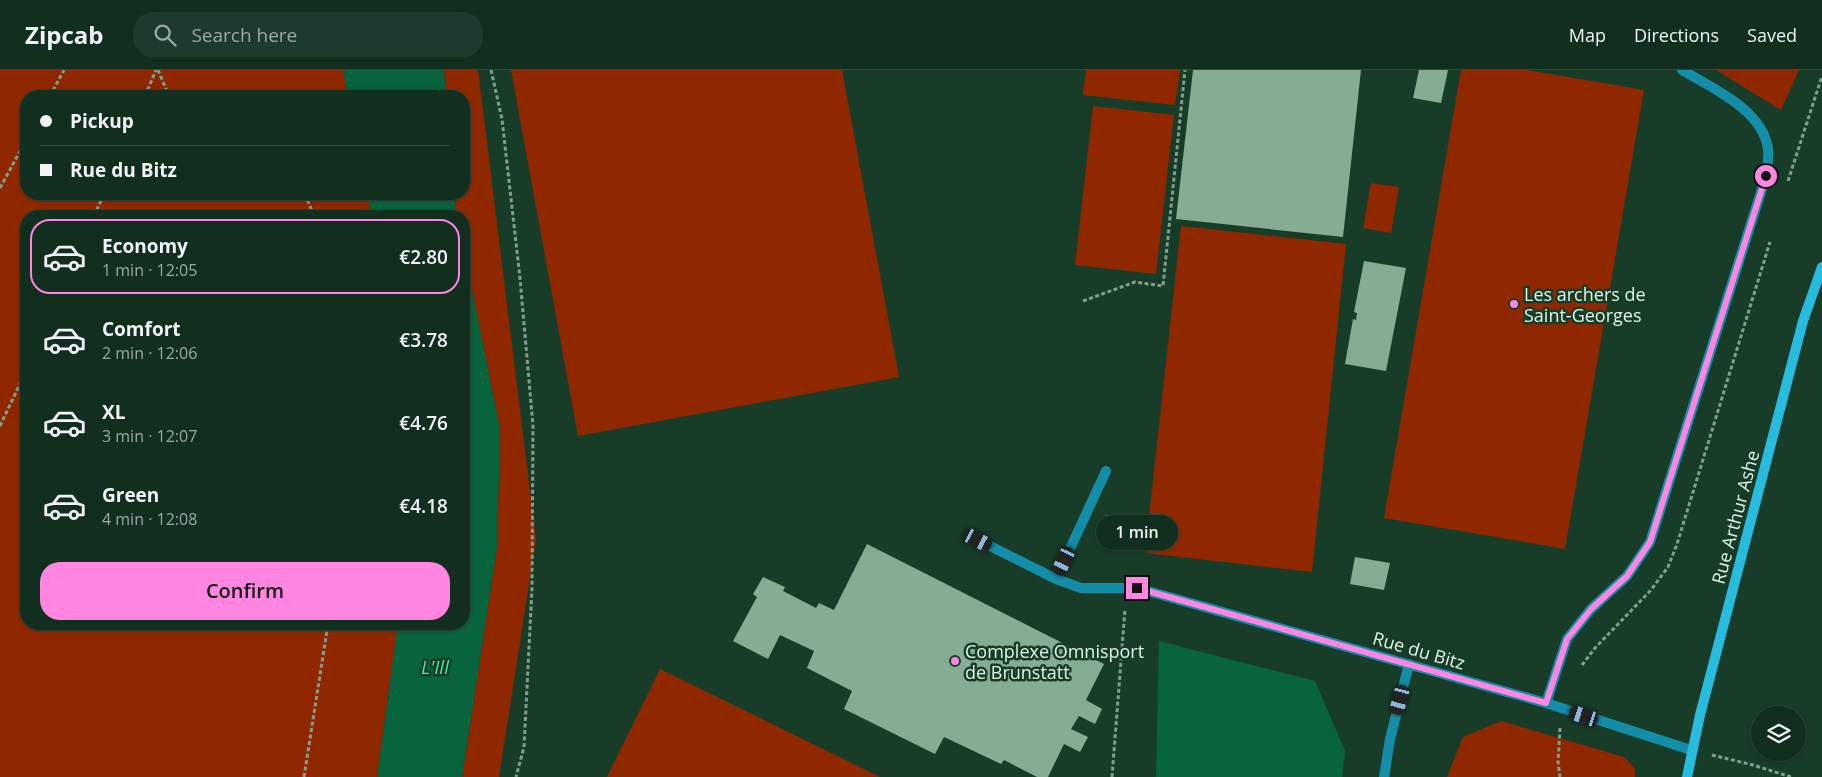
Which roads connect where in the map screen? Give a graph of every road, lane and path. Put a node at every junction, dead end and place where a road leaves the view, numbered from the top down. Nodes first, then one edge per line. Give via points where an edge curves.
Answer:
1 (64, 70) edge
2 (157, 70) edge
3 (491, 70) edge
4 (1185, 70) edge
5 (1682, 70) edge
6 (53, 90) edge
7 (148, 90) edge
8 (166, 90) edge
9 (20, 151) edge
10 (0, 188) edge
11 (1822, 267) edge
12 (1083, 301) dead end
13 (20, 384) edge
14 (0, 426) edge
15 (1106, 471) dead end
16 (978, 540) dead end
17 (1056, 579) junction
18 (1126, 588) junction
19 (327, 630) edge
20 (1409, 664) junction
21 (1546, 703) junction
22 (1692, 750) junction
23 (304, 777) edge
24 (516, 777) edge
25 (1112, 777) edge
26 (1384, 777) edge
27 (1687, 777) edge
28 (1791, 777) edge

1 - 6 path
2 - 7 path
2 - 8 path
3 - 24 path via 502,119 533,426 532,588 524,747
4 - 12 path via 1163,286 1135,282
5 - 21 street via 1747,111 1762,128 1768,149 1766,176 1650,542 1627,576 1591,609 1567,639
9 - 10 path
11 - 22 main road, Rue Arthur Ashe via 1803,321
13 - 14 path
15 - 17 street
16 - 17 street, Rue du Bitz
17 - 18 street, Rue du Bitz via 1081,588
18 - 20 street, Rue du Bitz via 1137,588
18 - 25 path
19 - 23 path
20 - 21 street, Rue du Bitz
20 - 26 street
21 - 22 street, Rue du Bitz
22 - 27 main road, Rue Arthur Ashe
22 - 28 path

